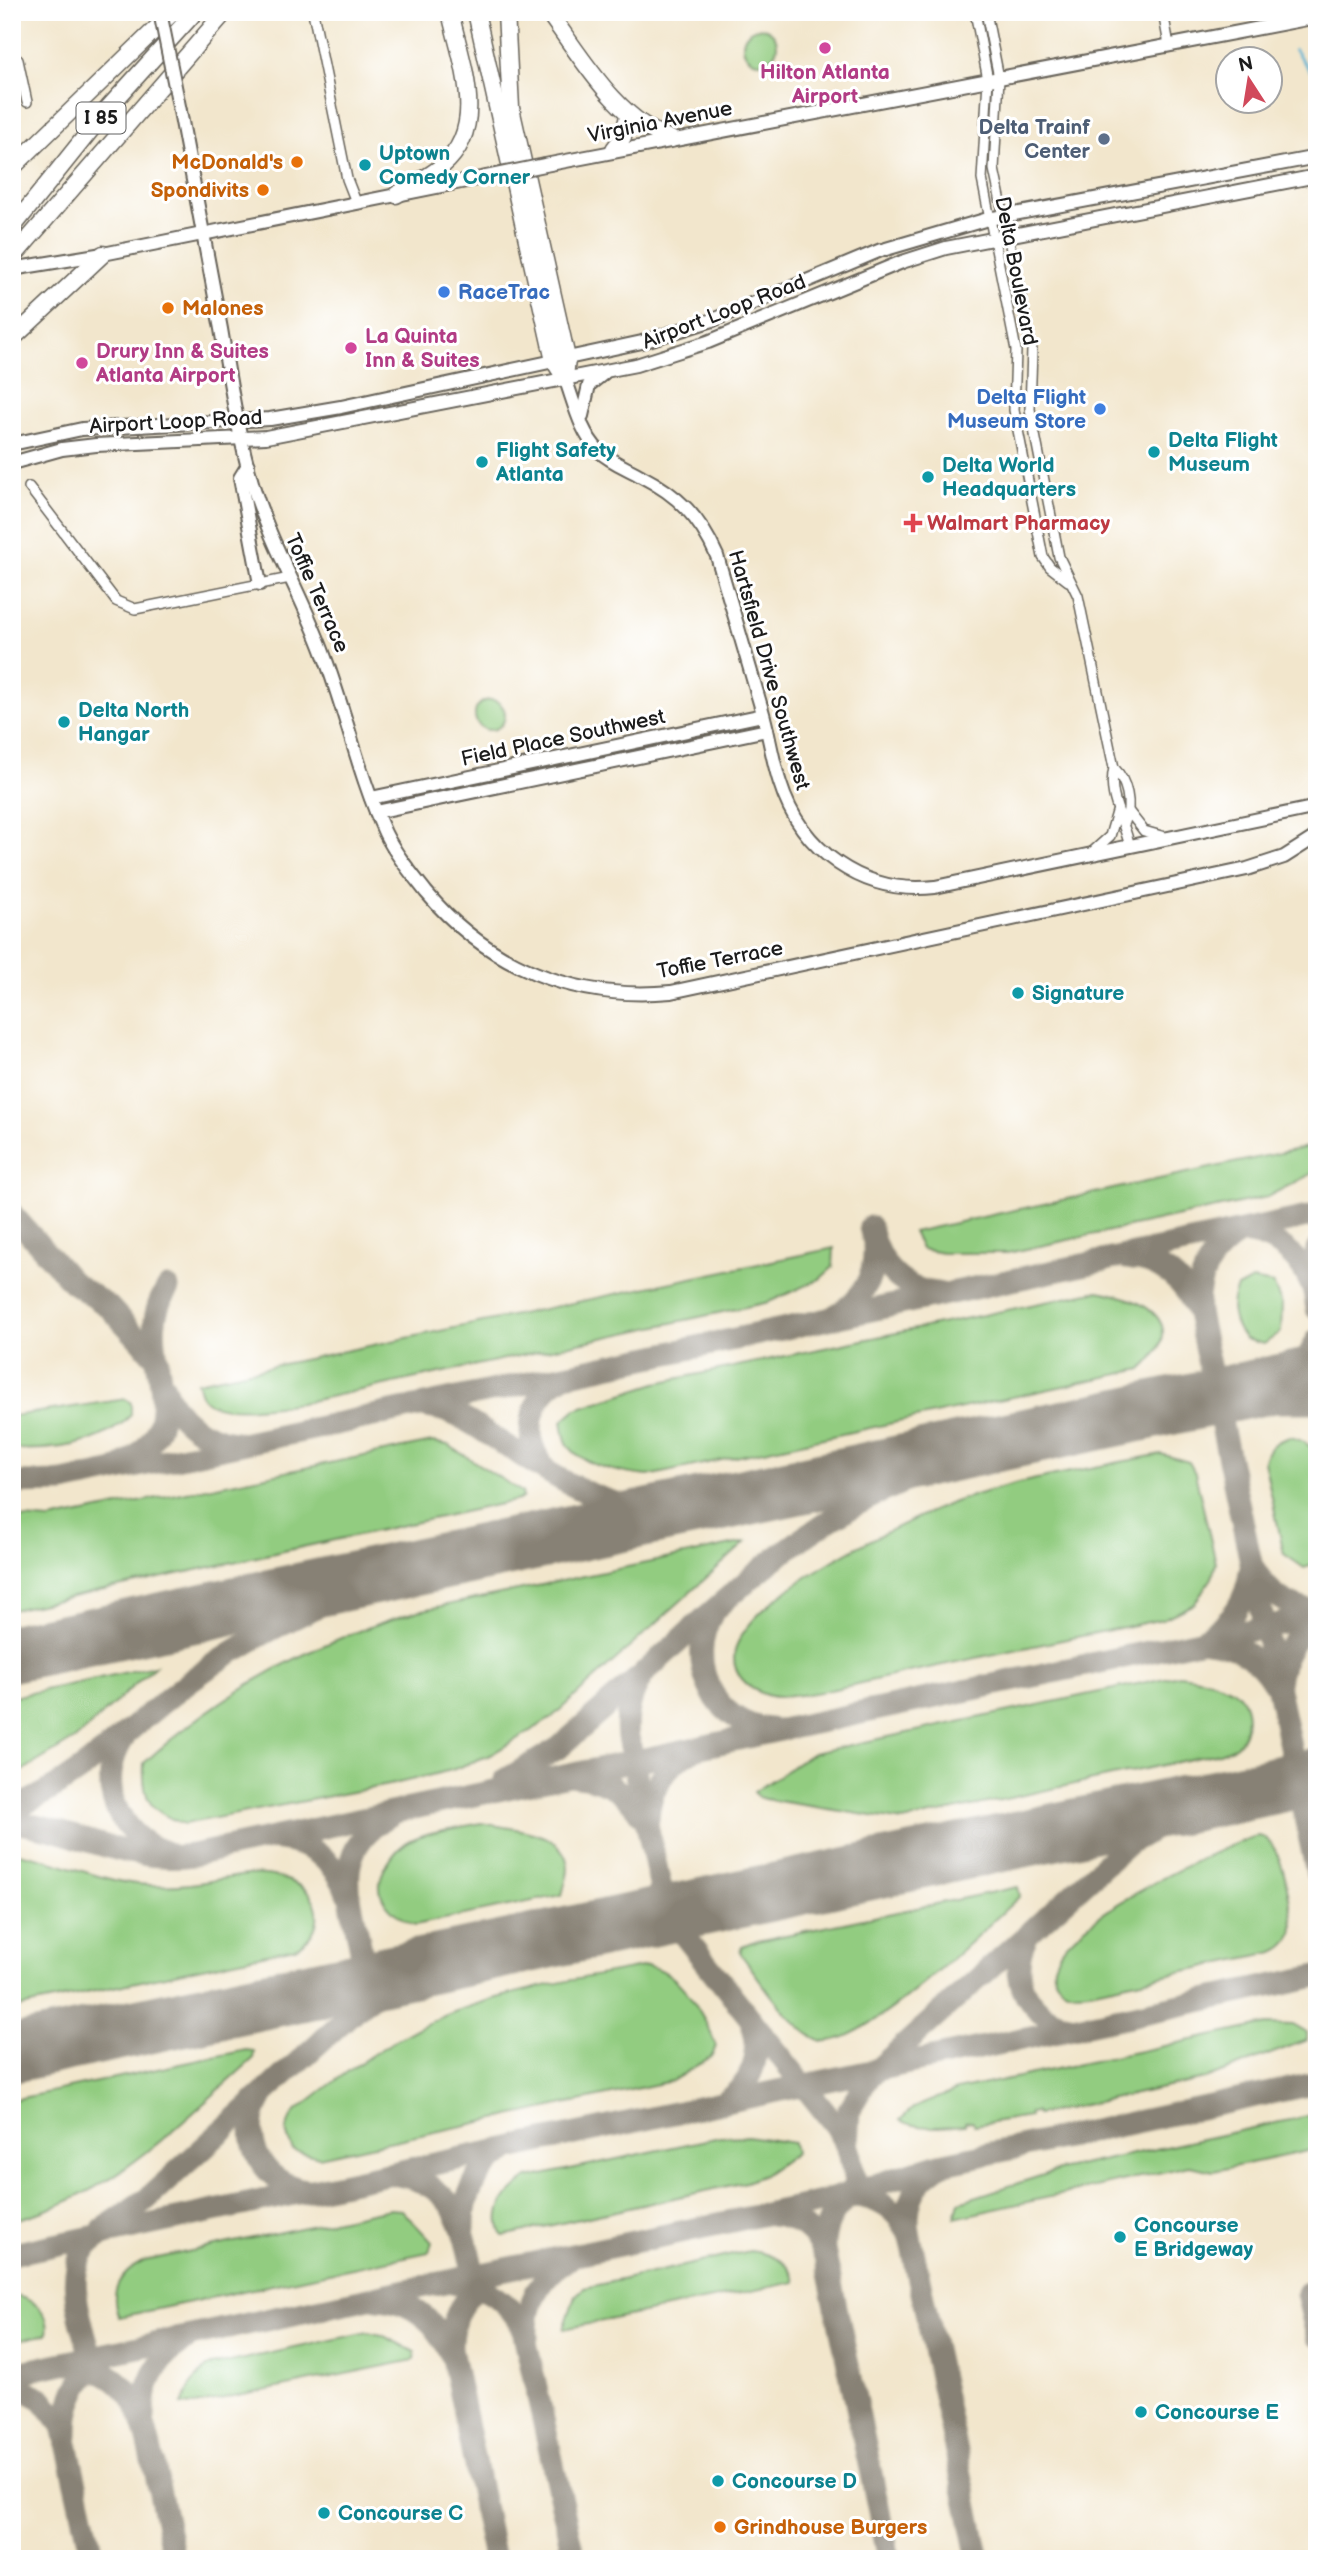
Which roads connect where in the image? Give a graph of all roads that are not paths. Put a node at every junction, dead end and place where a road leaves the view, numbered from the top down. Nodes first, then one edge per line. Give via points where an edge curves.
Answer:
1 (160, 12) edge
2 (173, 12) edge
3 (195, 12) edge
4 (225, 12) edge
5 (313, 12) edge
6 (450, 12) edge
7 (476, 12) edge
8 (506, 12) edge
9 (548, 12) edge
10 (975, 12) edge
11 (986, 12) edge
12 (1163, 12) edge
13 (1315, 15) edge
14 (1169, 45) junction
15 (12, 56) edge
16 (993, 79) junction
17 (27, 102) dead end
18 (628, 116) junction
19 (670, 139) junction
20 (614, 149) junction
21 (1317, 158) edge
22 (12, 168) edge
23 (1317, 176) edge
24 (396, 195) junction
25 (356, 202) junction
26 (1004, 216) junction
27 (988, 219) junction
28 (12, 228) edge
29 (203, 234) junction
30 (1008, 234) junction
31 (992, 237) junction
32 (103, 254) junction
33 (12, 258) edge
34 (12, 269) edge
35 (12, 339) edge
36 (560, 360) junction
37 (610, 370) junction
38 (565, 377) junction
39 (237, 421) junction
40 (581, 424) junction
41 (241, 439) junction
42 (12, 444) edge
43 (12, 463) edge
44 (248, 465) junction
45 (29, 487) dead end
46 (290, 578) junction
47 (1069, 582) junction
48 (260, 584) junction
49 (763, 715) junction
50 (767, 730) junction
51 (631, 743) junction
52 (634, 758) junction
53 (539, 763) junction
54 (1114, 768) junction
55 (541, 777) junction
56 (467, 786) junction
57 (370, 798) junction
58 (1317, 807) edge
59 (376, 811) junction
60 (1117, 812) junction
61 (1129, 812) junction
62 (1125, 822) junction
63 (1317, 836) edge
64 (1170, 838) junction
65 (1130, 847) junction
66 (1089, 855) junction

1 - 29 main road, Toffie Terrace, bridge
2 - 22 highway
3 - 28 highway, I 85 via 109,107
4 - 33 highway, I 85
5 - 25 street via 347,179
6 - 24 highway via 468,93 467,129 460,146 441,167
7 - 36 highway
8 - 36 highway via 511,108
9 - 18 highway
10 - 16 street
11 - 16 street
12 - 14 street
13 - 14 main road, Virginia Avenue
14 - 16 main road, Virginia Avenue
15 - 17 street via 18,60
16 - 19 main road, Virginia Avenue
16 - 26 street, Delta Boulevard via 994,169
16 - 27 street, Delta Boulevard via 981,169
18 - 19 highway
18 - 20 highway via 623,137
19 - 20 main road, Virginia Avenue
20 - 24 main road, Virginia Avenue, bridge
21 - 26 main road, Airport Loop Road
23 - 30 main road, Airport Loop Road
24 - 25 main road, Virginia Avenue
25 - 29 main road, Virginia Avenue
26 - 27 main road, Airport Loop Road
26 - 30 street, Delta Boulevard
27 - 31 street, Delta Boulevard
27 - 36 main road, Airport Loop Road via 883,249 683,330
29 - 32 main road, Virginia Avenue
29 - 39 main road, Toffie Terrace
30 - 31 main road, Airport Loop Road
30 - 47 street, Delta Boulevard via 1032,350 1030,409 1040,471
31 - 37 main road, Airport Loop Road via 902,262 677,354
31 - 47 street, Delta Boulevard via 1016,350 1014,410 1030,498 1044,557
32 - 34 main road, Virginia Avenue
32 - 35 highway
36 - 38 highway
36 - 39 main road, Airport Loop Road via 341,407
37 - 38 main road, Airport Loop Road
37 - 40 main road via 589,384
38 - 40 main road, Hartsfield Drive Southwest
38 - 41 main road, Airport Loop Road via 333,426
39 - 41 main road, Toffie Terrace
39 - 42 main road, Airport Loop Road via 82,429
40 - 49 main road, Hartsfield Drive Southwest via 598,450 676,496 706,531
41 - 43 main road, Airport Loop Road via 85,446
41 - 44 main road, Toffie Terrace
44 - 46 main road, Toffie Terrace via 269,534
44 - 48 main road via 240,478
45 - 48 street via 124,607 141,608
46 - 48 street
46 - 57 main road, Toffie Terrace via 328,666
47 - 54 street, Delta Boulevard via 1079,596
49 - 50 main road, Hartsfield Drive Southwest
49 - 51 main road, Field Place Southwest
50 - 52 main road, Field Place Southwest
50 - 66 main road, Hartsfield Drive Southwest via 779,783 795,820 820,852 856,875 917,889
51 - 52 main road
51 - 53 main road, Field Place Southwest
52 - 55 main road, Field Place Southwest
53 - 55 main road
53 - 56 main road, Field Place Southwest
54 - 60 street, Delta Boulevard via 1110,781
54 - 61 street, Delta Boulevard via 1124,778
55 - 56 main road, Field Place Southwest
56 - 57 main road, Field Place Southwest
56 - 59 main road, Field Place Southwest
57 - 59 main road, Toffie Terrace
58 - 64 main road, Hartsfield Drive Southwest
59 - 63 main road, Toffie Terrace via 403,863 467,934 535,975 620,993 671,992 1247,869 1284,857
60 - 62 street, Delta Boulevard
60 - 66 street via 1110,836
61 - 62 street
61 - 64 street via 1144,831
62 - 65 street, Delta Boulevard
64 - 65 main road, Hartsfield Drive Southwest
65 - 66 main road, Hartsfield Drive Southwest

